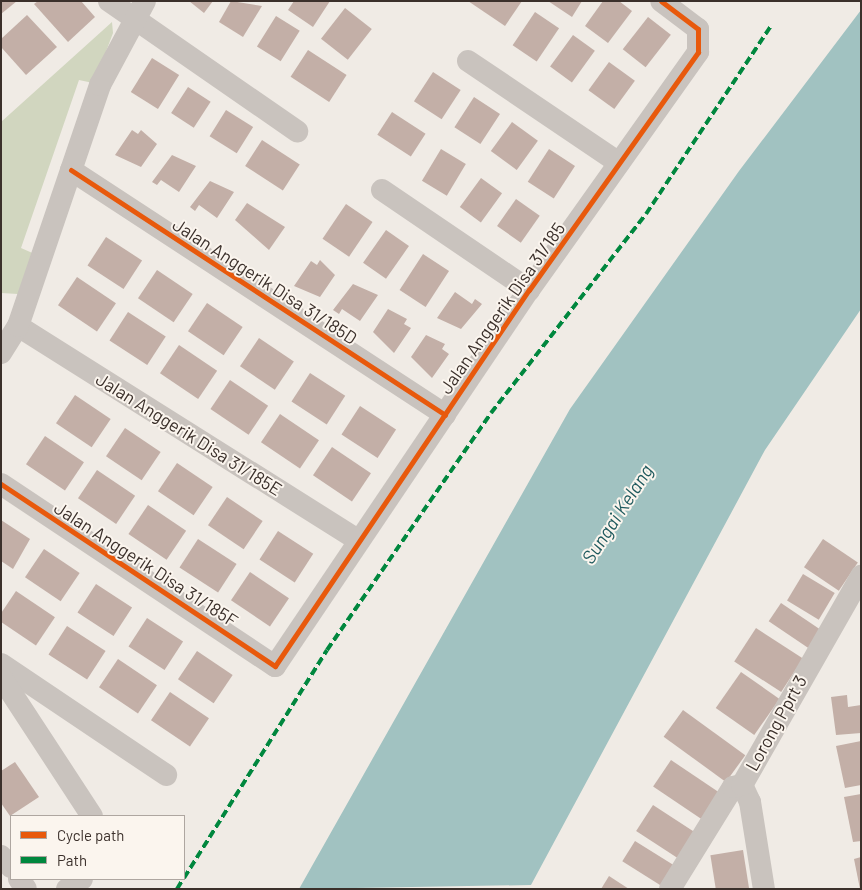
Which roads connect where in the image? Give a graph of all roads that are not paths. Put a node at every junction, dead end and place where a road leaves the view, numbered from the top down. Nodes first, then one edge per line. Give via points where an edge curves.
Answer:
1 (109, 1) edge
2 (661, 1) edge
3 (140, 11) edge
4 (468, 61) dead end
5 (297, 131) dead end
6 (620, 163) junction
7 (71, 170) junction
8 (382, 190) dead end
9 (529, 290) junction
10 (18, 326) junction
11 (1, 353) edge
12 (445, 415) junction
13 (1, 484) edge
14 (359, 541) junction
15 (861, 576) edge
16 (1, 664) edge
17 (275, 666) joint
18 (1, 678) edge
19 (166, 775) dead end
20 (742, 785) junction
21 (91, 815) edge
22 (1, 856) edge
23 (10, 866) edge
24 (80, 880) edge
25 (67, 889) edge
26 (670, 889) edge
27 (764, 889) edge

1 - 3 street
2 - 6 street, Jalan Anggerik Disa 31/185 via 693,23 701,45
3 - 5 street
3 - 7 street via 100,85
4 - 6 street
6 - 9 street, Jalan Anggerik Disa 31/185
7 - 10 street
7 - 12 street, Jalan Anggerik Disa 31/185D
8 - 9 street
9 - 12 street, Jalan Anggerik Disa 31/185
10 - 11 street
10 - 14 street, Jalan Anggerik Disa 31/185E
12 - 14 street, Jalan Anggerik Disa 31/185
13 - 17 street, Jalan Anggerik Disa 31/185F
14 - 17 street, Jalan Anggerik Disa 31/185
15 - 20 street, Lorong Pprt 3
16 - 19 street
18 - 21 street
20 - 26 street, Lorong Pprt 3 via 733,787
20 - 27 street via 750,802
22 - 23 street
24 - 25 street

